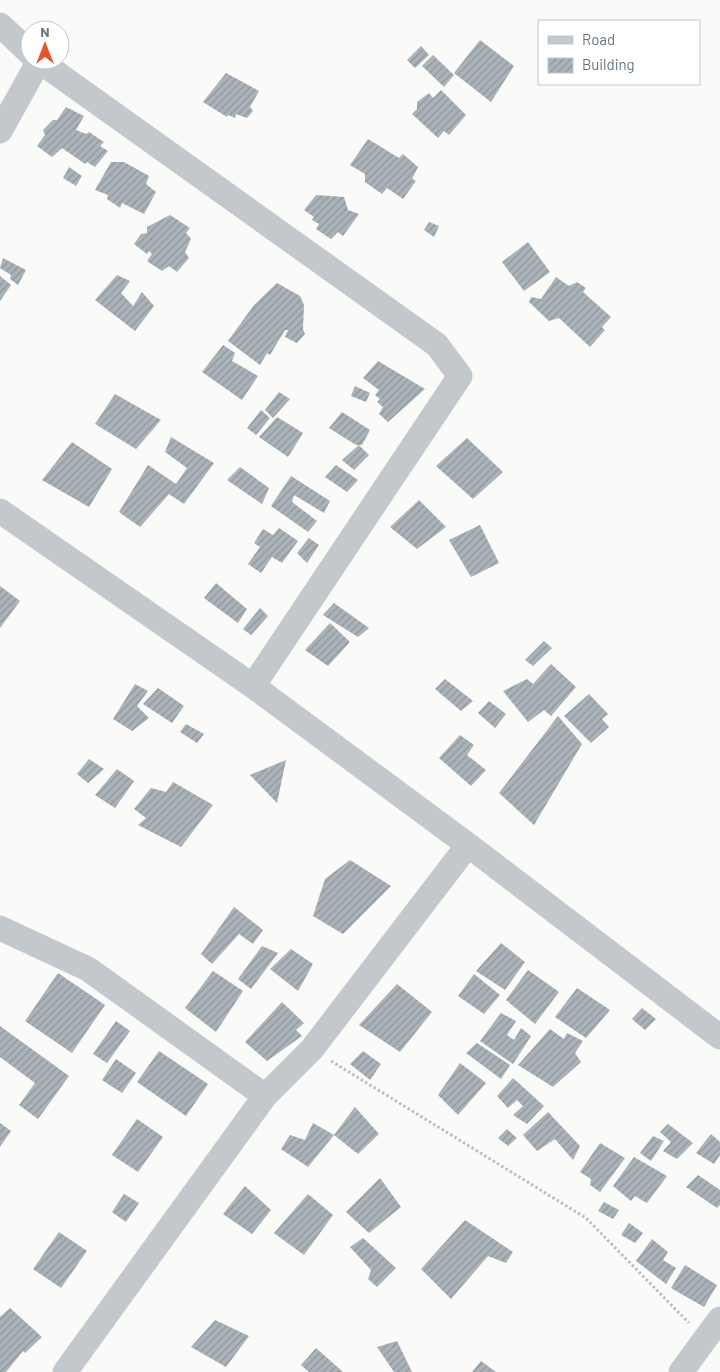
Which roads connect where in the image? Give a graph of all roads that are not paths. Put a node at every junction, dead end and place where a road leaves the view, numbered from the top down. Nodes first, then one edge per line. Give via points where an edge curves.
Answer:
1 (0, 25) edge
2 (20, 43) edge
3 (30, 70) edge
4 (53, 70) edge
5 (0, 131) edge
6 (0, 511) edge
7 (253, 686) junction
8 (468, 845) junction
9 (0, 928) edge
10 (720, 1037) edge
11 (265, 1096) junction
12 (720, 1319) edge
13 (65, 1372) edge
14 (681, 1372) edge

1 - 2 street
3 - 5 street
4 - 7 street via 437,345 460,376
6 - 7 street
7 - 8 street
8 - 10 street
8 - 11 street via 312,1049
9 - 11 street via 88,969
11 - 13 street
12 - 14 street

